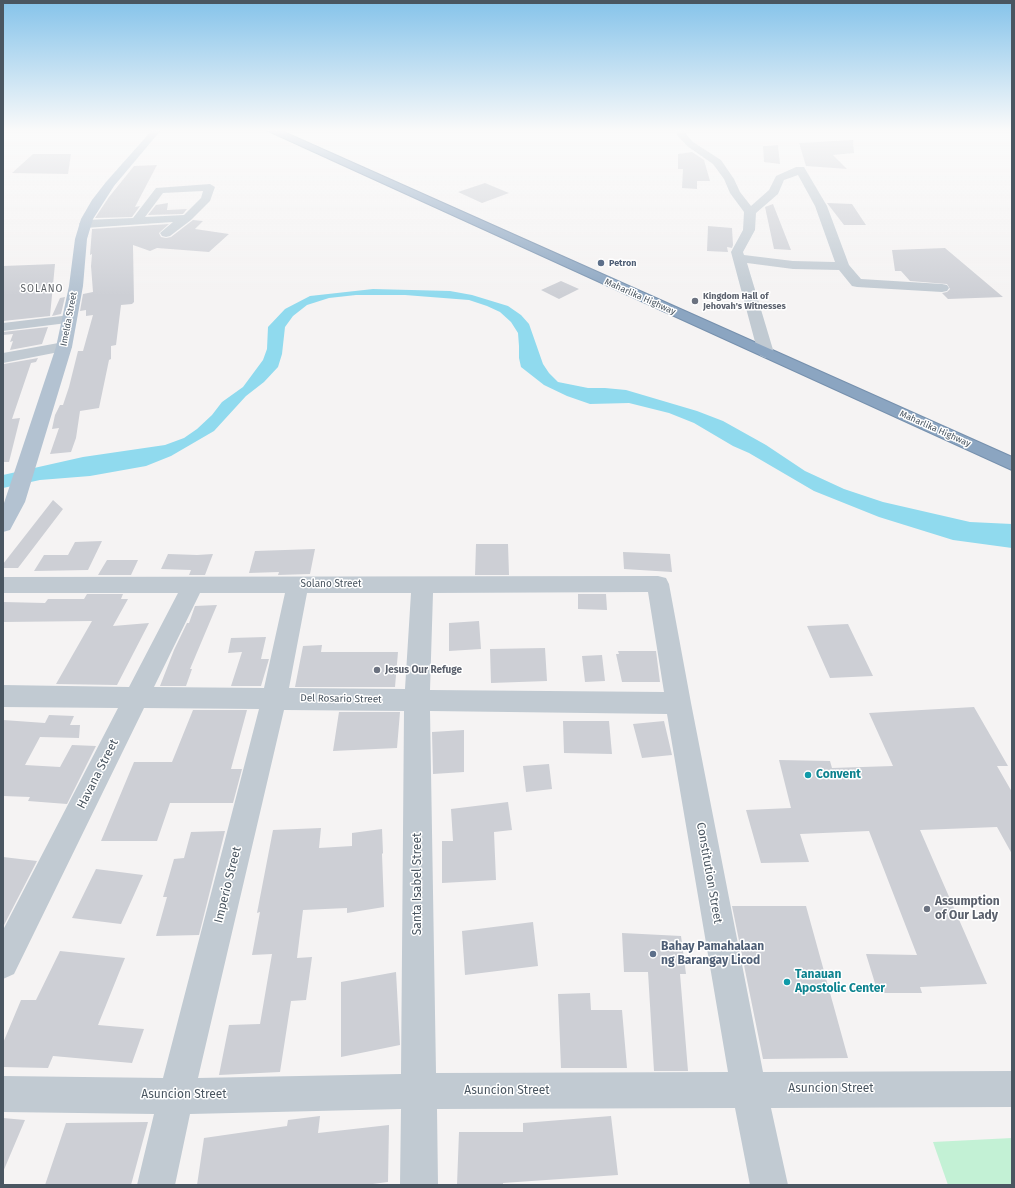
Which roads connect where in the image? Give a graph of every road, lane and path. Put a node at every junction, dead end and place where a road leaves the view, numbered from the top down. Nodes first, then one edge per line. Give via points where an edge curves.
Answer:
1 (111, 184) edge
2 (390, 184) edge
3 (731, 184) edge
4 (777, 184) edge
5 (810, 184) edge
6 (750, 212) junction
7 (187, 218) junction
8 (136, 221) junction
9 (85, 224) junction
10 (166, 233) dead end
11 (739, 258) junction
12 (843, 266) junction
13 (942, 288) dead end
14 (70, 318) junction
15 (3, 327) edge
16 (64, 348) junction
17 (766, 353) junction
18 (3, 358) edge
19 (1012, 464) edge
20 (3, 525) edge
21 (298, 584) junction
22 (422, 584) junction
23 (658, 584) joint
24 (3, 585) edge
25 (194, 585) junction
26 (3, 696) edge
27 (137, 697) junction
28 (274, 699) junction
29 (417, 700) junction
30 (678, 703) junction
31 (3, 963) edge
32 (749, 1089) junction
33 (1012, 1089) edge
34 (420, 1091) junction
35 (3, 1094) edge
36 (176, 1096) junction
37 (156, 1185) edge
38 (419, 1185) edge
39 (769, 1185) edge

1 - 9 main road, Imelda Street via 98,200
2 - 17 highway, Maharlika Highway
3 - 6 street
4 - 6 street via 774,192
5 - 12 street
6 - 11 street via 749,230 737,252
7 - 8 street
7 - 8 street via 206,199 210,187 160,190
7 - 10 street
8 - 9 street
9 - 14 main road, Imelda Street
11 - 12 street via 793,265
11 - 17 street
12 - 13 street via 857,283
14 - 15 street
14 - 16 main road, Imelda Street
16 - 18 street
16 - 20 main road, Imelda Street via 15,502
17 - 19 highway, Maharlika Highway
21 - 22 street, Solano Street
21 - 25 street, Solano Street
21 - 28 street, Imperio Street
22 - 23 street, Solano Street
22 - 29 street, Santa Isabel Street
23 - 30 street, Constitution Street
24 - 25 street, Solano Street
25 - 27 street, Havana Street
26 - 27 street, Del Rosario Street
27 - 28 street, Del Rosario Street
27 - 31 street, Havana Street
28 - 29 street, Del Rosario Street
28 - 36 street, Imperio Street
29 - 30 street, Del Rosario Street
29 - 34 street, Santa Isabel Street
30 - 32 street, Constitution Street
32 - 33 street, Asuncion Street
32 - 34 street, Asuncion Street
32 - 39 street, Constitution Street
34 - 36 street, Asuncion Street
34 - 38 street, Santa Isabel Street
35 - 36 street, Asuncion Street
36 - 37 street, Imperio Street

